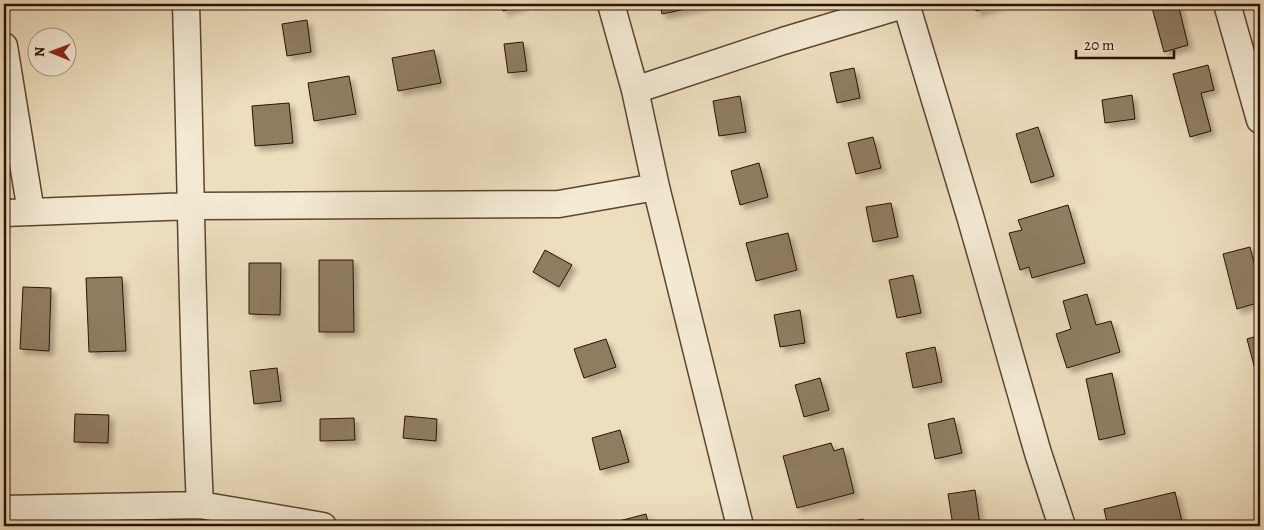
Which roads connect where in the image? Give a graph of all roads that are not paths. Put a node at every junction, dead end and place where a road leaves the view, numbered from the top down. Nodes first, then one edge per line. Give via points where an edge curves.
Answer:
1 (186, 4) edge
2 (611, 4) edge
3 (1226, 4) edge
4 (4, 46) edge
5 (635, 90) junction
6 (1260, 120) edge
7 (656, 188) junction
8 (192, 206) junction
9 (31, 212) junction
10 (4, 213) edge
11 (200, 505) junction
12 (4, 508) edge
13 (322, 526) edge
14 (740, 526) edge
15 (1062, 526) edge

1 - 8 street
2 - 5 street
3 - 6 street
4 - 9 street
5 - 7 street
5 - 15 street via 906,4
7 - 8 street via 559,204
7 - 14 street
8 - 9 street
8 - 11 street
9 - 10 street
11 - 12 street
11 - 13 street

